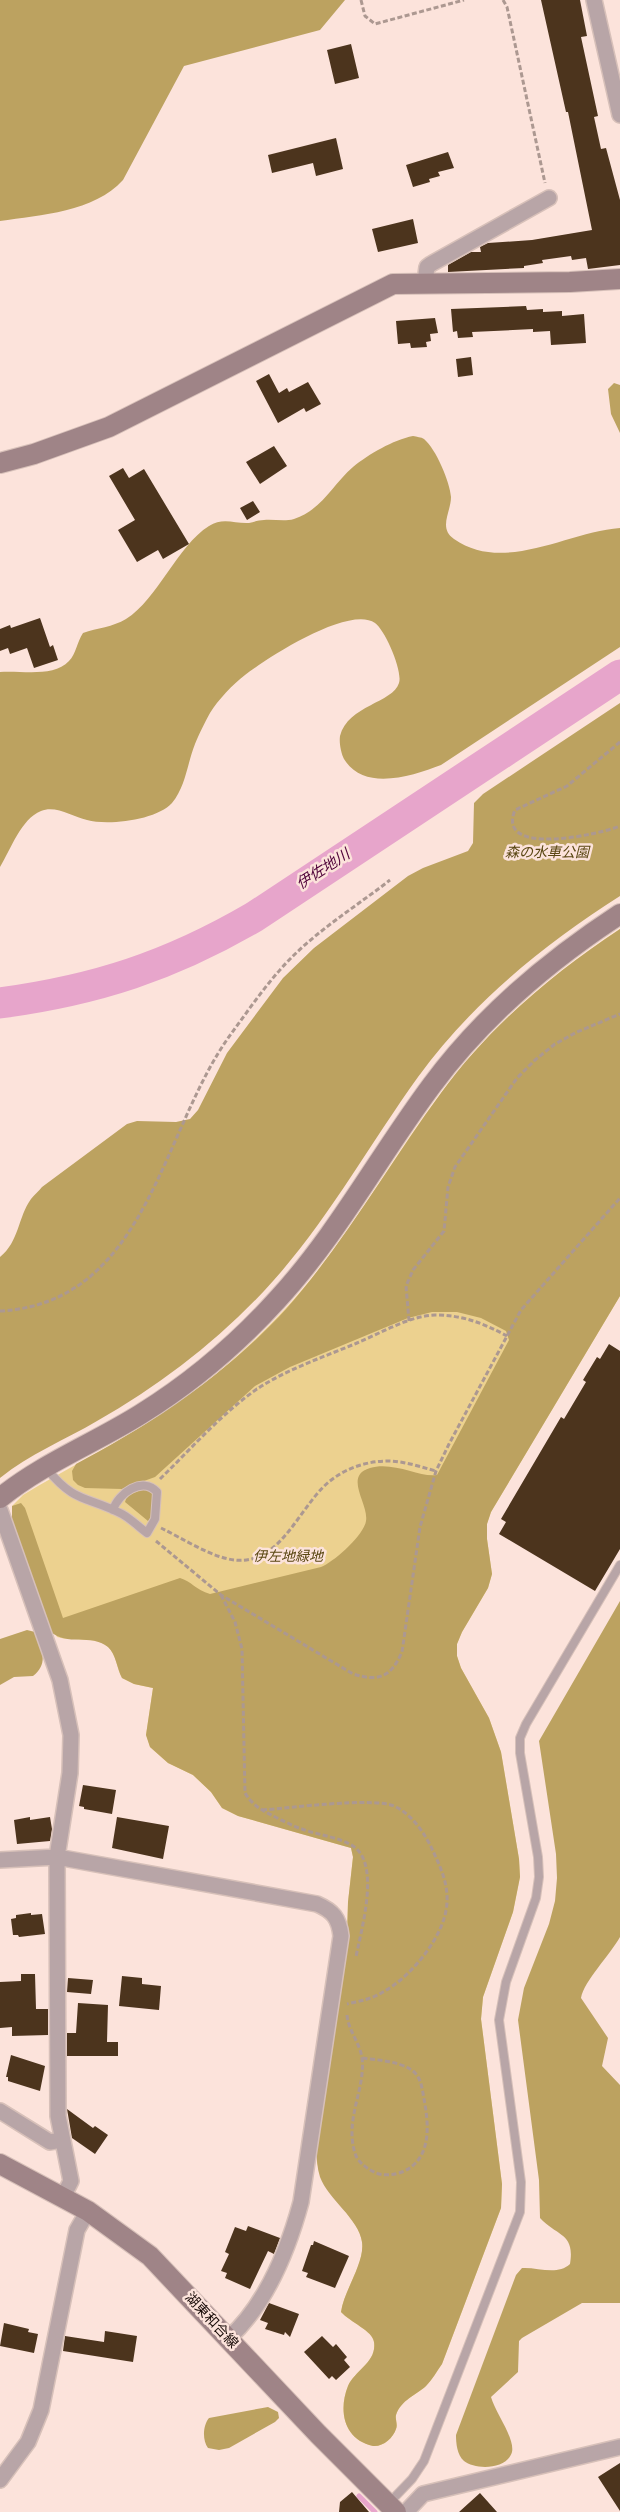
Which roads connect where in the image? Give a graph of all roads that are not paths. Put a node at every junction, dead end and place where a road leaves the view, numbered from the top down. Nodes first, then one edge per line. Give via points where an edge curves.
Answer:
1 (594, 0) edge
2 (620, 115) edge
3 (549, 198) road end
4 (620, 279) edge
5 (425, 282) junction
6 (0, 463) edge
7 (620, 914) edge
8 (45, 1467) junction
9 (0, 1498) edge
10 (0, 1510) edge
11 (113, 1510) junction
12 (620, 1565) edge
13 (57, 1857) junction
14 (0, 1860) edge
15 (0, 2111) edge
16 (61, 2140) junction
17 (0, 2164) edge
18 (63, 2197) junction
19 (88, 2211) junction
20 (229, 2338) junction
21 (620, 2447) edge
22 (0, 2480) edge
23 (396, 2509) edge

1 - 2 street
3 - 5 street via 431,264 427,267
4 - 5 street
5 - 6 street via 393,284 109,427
7 - 8 street via 536,975 464,1046 432,1085 306,1267 246,1332 150,1408
8 - 9 street
8 - 11 lane via 71,1494
10 - 13 street via 60,1680 69,1716 70,1773
11 - 11 lane via 119,1497 145,1484 157,1492 154,1524 147,1533
12 - 23 lane via 520,1738 539,1877 536,1898 506,1982 499,2020 521,2182 520,2212 424,2461
13 - 14 street
13 - 16 street
13 - 20 street via 317,1904 330,1910 339,1922 341,1936 301,2202 291,2237 275,2271 246,2322
15 - 16 street via 50,2142
16 - 18 street via 71,2181
17 - 18 street, 湖東和合線
18 - 19 street, 湖東和合線
19 - 20 street, 湖東和合線 via 150,2256
19 - 22 street via 77,2230 40,2410 28,2442
20 - 23 street, 湖東和合線
21 - 23 street via 423,2494

